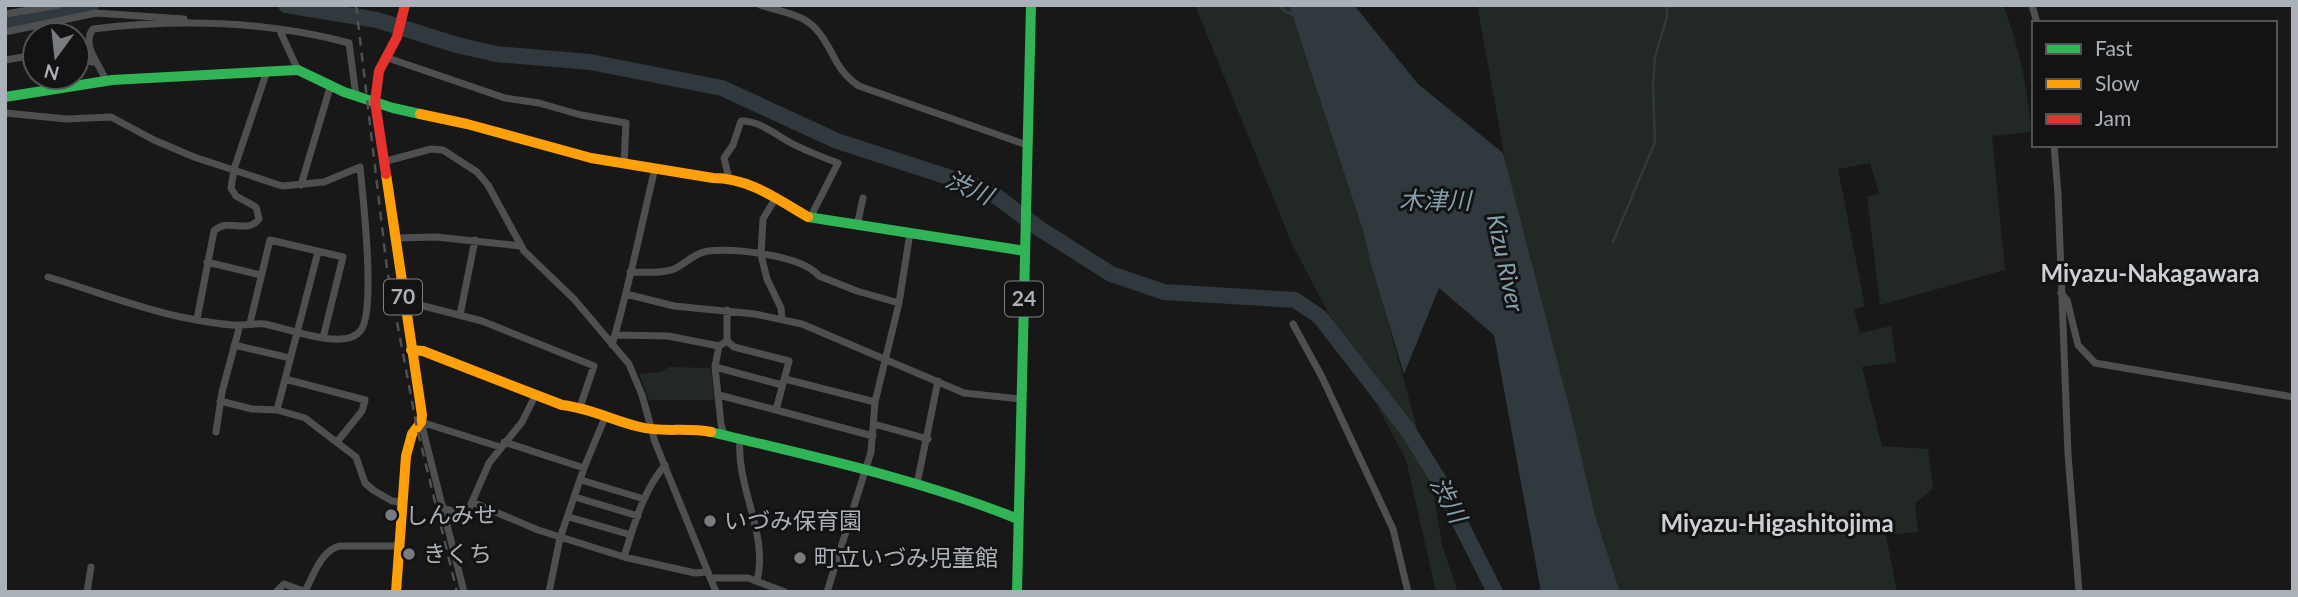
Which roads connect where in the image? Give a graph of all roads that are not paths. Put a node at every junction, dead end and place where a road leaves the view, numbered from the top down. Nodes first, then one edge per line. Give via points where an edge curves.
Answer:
1 (59, 5) edge
2 (77, 5) edge
3 (405, 5) edge
4 (760, 5) edge
5 (1031, 5) edge
6 (5, 14) edge
7 (80, 15) junction
8 (192, 24) junction
9 (280, 31) junction
10 (5, 32) edge
11 (386, 57) junction
12 (93, 62) joint
13 (298, 70) junction
14 (267, 71) junction
15 (105, 80) junction
16 (331, 84) junction
17 (356, 96) junction
18 (5, 97) edge
19 (375, 102) junction
20 (5, 113) edge
21 (1027, 145) junction
22 (2053, 147) edge
23 (383, 162) junction
24 (624, 164) junction
25 (655, 168) junction
26 (234, 169) junction
27 (729, 178) junction
28 (301, 185) junction
29 (863, 198) dead end
30 (775, 199) junction
31 (810, 218) junction
32 (857, 226) junction
33 (910, 233) junction
34 (395, 238) junction
35 (475, 240) junction
36 (521, 246) junction
37 (1025, 251) junction
38 (318, 252) junction
39 (761, 255) junction
40 (207, 262) junction
41 (630, 272) junction
42 (261, 275) junction
43 (48, 277) dead end
44 (2061, 292) junction
45 (626, 295) junction
46 (900, 303) junction
47 (404, 305) junction
48 (727, 310) junction
49 (460, 315) junction
50 (782, 318) junction
51 (197, 319) junction
52 (250, 323) junction
53 (1293, 324) dead end
54 (240, 325) junction
55 (298, 332) junction
56 (615, 335) junction
57 (323, 338) junction
58 (723, 343) junction
59 (234, 345) junction
60 (612, 345) junction
61 (411, 350) junction
62 (290, 358) junction
63 (885, 359) junction
64 (715, 367) junction
65 (285, 379) junction
66 (939, 381) junction
67 (783, 382) junction
68 (719, 395) junction
69 (535, 396) junction
70 (2293, 397) edge
71 (1022, 399) junction
72 (220, 401) junction
73 (875, 402) junction
74 (580, 407) junction
75 (277, 410) junction
76 (776, 410) junction
77 (606, 415) junction
78 (421, 422) junction
79 (874, 424) junction
80 (651, 428) junction
81 (216, 432) dead end
82 (724, 436) junction
83 (873, 436) junction
84 (928, 439) junction
85 (740, 440) junction
86 (337, 442) junction
87 (502, 445) junction
88 (665, 465) junction
89 (584, 468) junction
90 (865, 470) junction
91 (581, 480) junction
92 (917, 484) junction
93 (575, 497) junction
94 (644, 499) junction
95 (402, 502) junction
96 (472, 502) junction
97 (442, 508) junction
98 (638, 516) junction
99 (569, 517) junction
100 (1018, 519) junction
101 (631, 535) junction
102 (560, 538) junction
103 (399, 546) junction
104 (624, 557) junction
105 (91, 567) dead end
106 (709, 575) junction
107 (757, 581) junction
108 (87, 592) edge
109 (276, 592) edge
110 (305, 592) edge
111 (396, 592) edge
112 (464, 592) edge
113 (549, 592) edge
114 (716, 592) edge
115 (785, 592) edge
116 (827, 592) edge
117 (1017, 592) edge
118 (1408, 592) edge
119 (2079, 592) edge

1 - 6 street
2 - 7 street
3 - 11 main road, 70
4 - 21 street via 815,27 840,70 859,86
5 - 21 main road, 24
7 - 8 street via 122,14 184,19
7 - 10 street
8 - 9 street
8 - 12 street via 93,29 89,35
9 - 13 street
9 - 17 street via 349,43
11 - 19 main road, 70
11 - 24 street via 505,98 626,123
12 - 15 street
13 - 14 main road
13 - 16 main road
14 - 15 main road
14 - 26 street
15 - 18 main road
16 - 17 main road
16 - 28 street
17 - 19 main road
19 - 23 main road, 70
19 - 24 main road
20 - 26 street via 67,119 111,117 194,157
21 - 37 main road, 24
22 - 44 street
23 - 34 main road, 70
23 - 36 street via 431,149 451,154 488,185
24 - 25 main road
25 - 27 main road
25 - 41 street
26 - 28 street via 282,186
26 - 40 street via 232,192 256,207 259,219 248,227 228,223 216,228
27 - 30 main road via 755,186
27 - 31 street via 724,158 741,121 838,163
28 - 57 street via 324,182 360,167 368,257 365,322 354,337
29 - 32 street
30 - 31 main road
30 - 39 street via 763,219
31 - 32 main road
32 - 33 main road
33 - 37 main road
33 - 46 street
34 - 35 street
34 - 47 main road, 70
35 - 36 street
35 - 49 street
36 - 60 street
37 - 71 main road, 24
38 - 42 street via 270,240
38 - 55 street
38 - 57 street via 343,257
39 - 41 street via 708,251 674,269
39 - 46 street via 794,262 857,291
39 - 50 street
40 - 42 street
40 - 51 street
41 - 45 street
42 - 52 street
43 - 51 street
44 - 70 street via 2078,345 2095,363
44 - 119 street
45 - 48 street via 674,306
45 - 56 street
46 - 63 street
47 - 49 street
47 - 61 main road, 70
48 - 50 street
48 - 58 street
49 - 74 street via 594,366
50 - 63 street
51 - 54 street
52 - 54 street
52 - 55 street
53 - 118 street via 1393,529
54 - 59 street
55 - 57 street
55 - 62 street
56 - 58 street
56 - 60 street
58 - 64 street
58 - 67 street via 789,361
59 - 62 street
59 - 72 street
60 - 80 street via 629,364
61 - 69 main road
61 - 78 main road, 70
62 - 65 street
63 - 66 street
63 - 73 street
64 - 67 street
64 - 68 street
65 - 75 street
65 - 86 street via 365,400 362,411
66 - 71 street via 964,393
66 - 84 street
67 - 73 street
67 - 76 street
68 - 76 street
68 - 82 street
69 - 74 main road
69 - 87 street via 522,422
71 - 100 main road, 24
72 - 75 street
72 - 81 street
73 - 79 street
74 - 77 main road
75 - 86 street via 305,418
76 - 83 street
77 - 80 main road
77 - 89 street
78 - 87 street
78 - 95 main road via 406,456
78 - 97 street
79 - 83 street
79 - 84 street
80 - 82 main road via 693,428
80 - 88 street
82 - 85 main road
83 - 90 street
84 - 92 street
85 - 90 main road
85 - 107 street via 758,540
86 - 95 street via 356,457 373,491
87 - 89 street
87 - 96 street
88 - 94 street
88 - 106 street
89 - 91 street
90 - 92 main road
90 - 116 street
91 - 93 street
91 - 94 street
92 - 100 main road
93 - 98 street
93 - 99 street
94 - 98 street
95 - 103 main road
96 - 97 street via 464,514
96 - 102 street
97 - 112 street
98 - 101 street
99 - 101 street
99 - 102 street
100 - 117 main road, 24
101 - 104 street
102 - 104 street
102 - 113 street
103 - 110 street via 332,548
103 - 111 main road
104 - 106 street
105 - 108 street
106 - 107 street
106 - 114 street
107 - 115 street
109 - 110 street via 284,584

